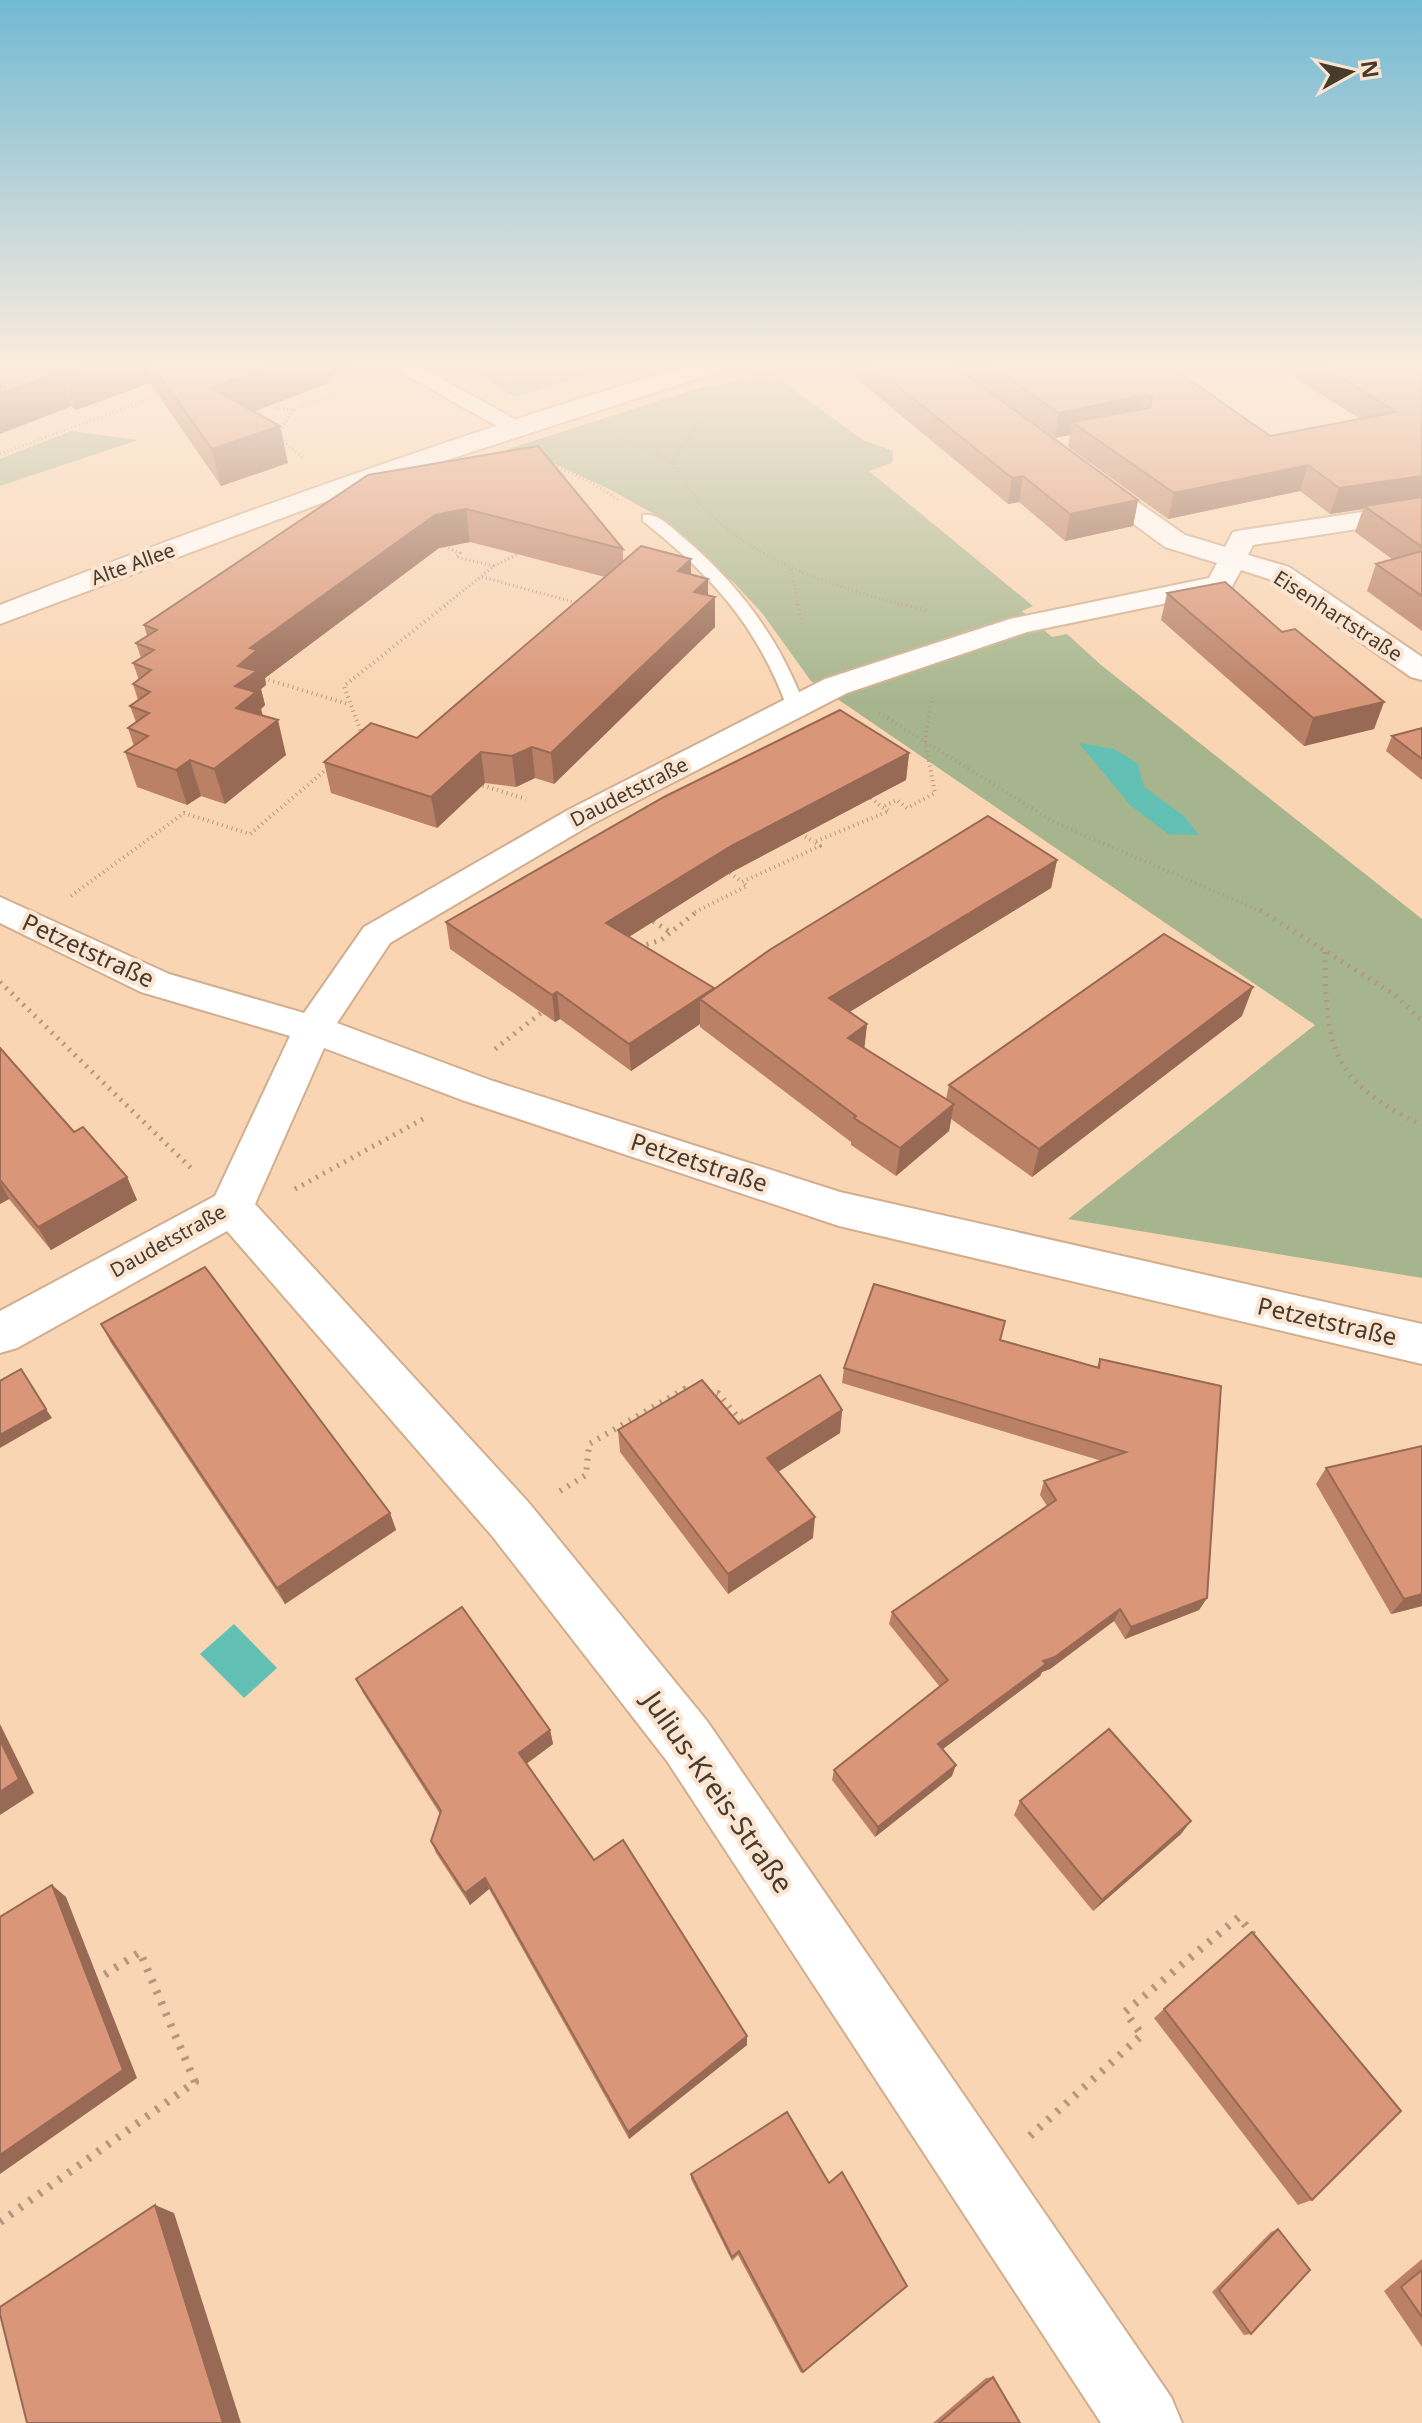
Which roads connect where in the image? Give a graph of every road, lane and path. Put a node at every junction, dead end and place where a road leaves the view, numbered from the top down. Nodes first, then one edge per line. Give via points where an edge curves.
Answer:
1 (337, 476) edge
2 (372, 476) edge
3 (578, 476) edge
4 (681, 476) edge
5 (1084, 476) edge
6 (349, 484) junction
7 (1422, 511) edge
8 (649, 518) joint
9 (440, 545) edge
10 (530, 548) edge
11 (1231, 559) junction
12 (494, 566) junction
13 (791, 569) junction
14 (482, 577) junction
15 (584, 604) edge
16 (0, 615) edge
17 (1020, 625) junction
18 (1422, 671) edge
19 (254, 676) edge
20 (836, 686) junction
21 (348, 704) junction
22 (796, 707) junction
23 (925, 741) junction
24 (357, 744) edge
25 (333, 764) edge
26 (470, 781) edge
27 (871, 798) edge
28 (882, 807) junction
29 (580, 817) junction
30 (801, 834) edge
31 (814, 842) junction
32 (730, 873) edge
33 (742, 882) junction
34 (16, 917) edge
35 (653, 921) edge
36 (670, 932) junction
37 (1325, 951) junction
38 (631, 952) edge
39 (0, 982) edge
40 (1422, 1021) edge
41 (313, 1029) junction
42 (476, 1090) junction
43 (1422, 1125) edge
44 (232, 1207) junction
45 (0, 1334) edge
46 (1422, 1344) edge
47 (753, 1436) edge
48 (511, 1520) junction
49 (1259, 1941) edge
50 (98, 1979) dead end
51 (981, 2179) junction
52 (0, 2222) edge
53 (1145, 2423) edge

1 - 6 path
2 - 6 street, Alte Allee
3 - 8 path
4 - 13 path via 693,497 735,534
5 - 11 street, Eisenhartstraße via 1175,541
6 - 16 street, Alte Allee
7 - 11 street, Daudetstraße via 1243,538
8 - 22 lane via 692,551 737,597 782,663
9 - 12 path via 460,553 456,557
10 - 12 path
11 - 17 street, Daudetstraße via 1220,584
11 - 18 street, Eisenhartstraße via 1279,573
12 - 14 path
13 - 17 path via 870,597
13 - 20 path via 798,615
14 - 15 path
14 - 21 path via 344,686
17 - 20 street, Daudetstraße
19 - 21 path
20 - 22 street, Daudetstraße
20 - 23 path
21 - 24 path via 360,720
22 - 29 street, Daudetstraße
23 - 28 path via 935,793 907,808 897,800
23 - 37 path via 1054,822 1248,903
25 - 34 path via 250,834 184,813
26 - 29 path
27 - 28 path
28 - 31 path via 889,811
29 - 41 street, Daudetstraße via 377,935
30 - 31 path
31 - 33 path via 820,846
32 - 33 path
33 - 36 path via 747,886 690,915
34 - 41 street, Petzetstraße via 155,983
35 - 36 path
36 - 38 path
37 - 40 path via 1395,995
37 - 43 path via 1329,1036 1347,1073 1369,1094
39 - 44 path
41 - 42 street, Petzetstraße
41 - 44 street, Daudetstraße
42 - 44 path via 280,1197
42 - 46 street, Petzetstraße via 839,1209
44 - 45 street, Daudetstraße
44 - 48 street, Julius-Kreis-Straße
47 - 48 path via 718,1393 684,1389 589,1444 586,1475
48 - 51 street, Julius-Kreis-Straße via 687,1741
49 - 51 path via 1239,1917 1125,2012 1142,2035
50 - 52 path via 140,1952 195,2082
51 - 53 street, Julius-Kreis-Straße

